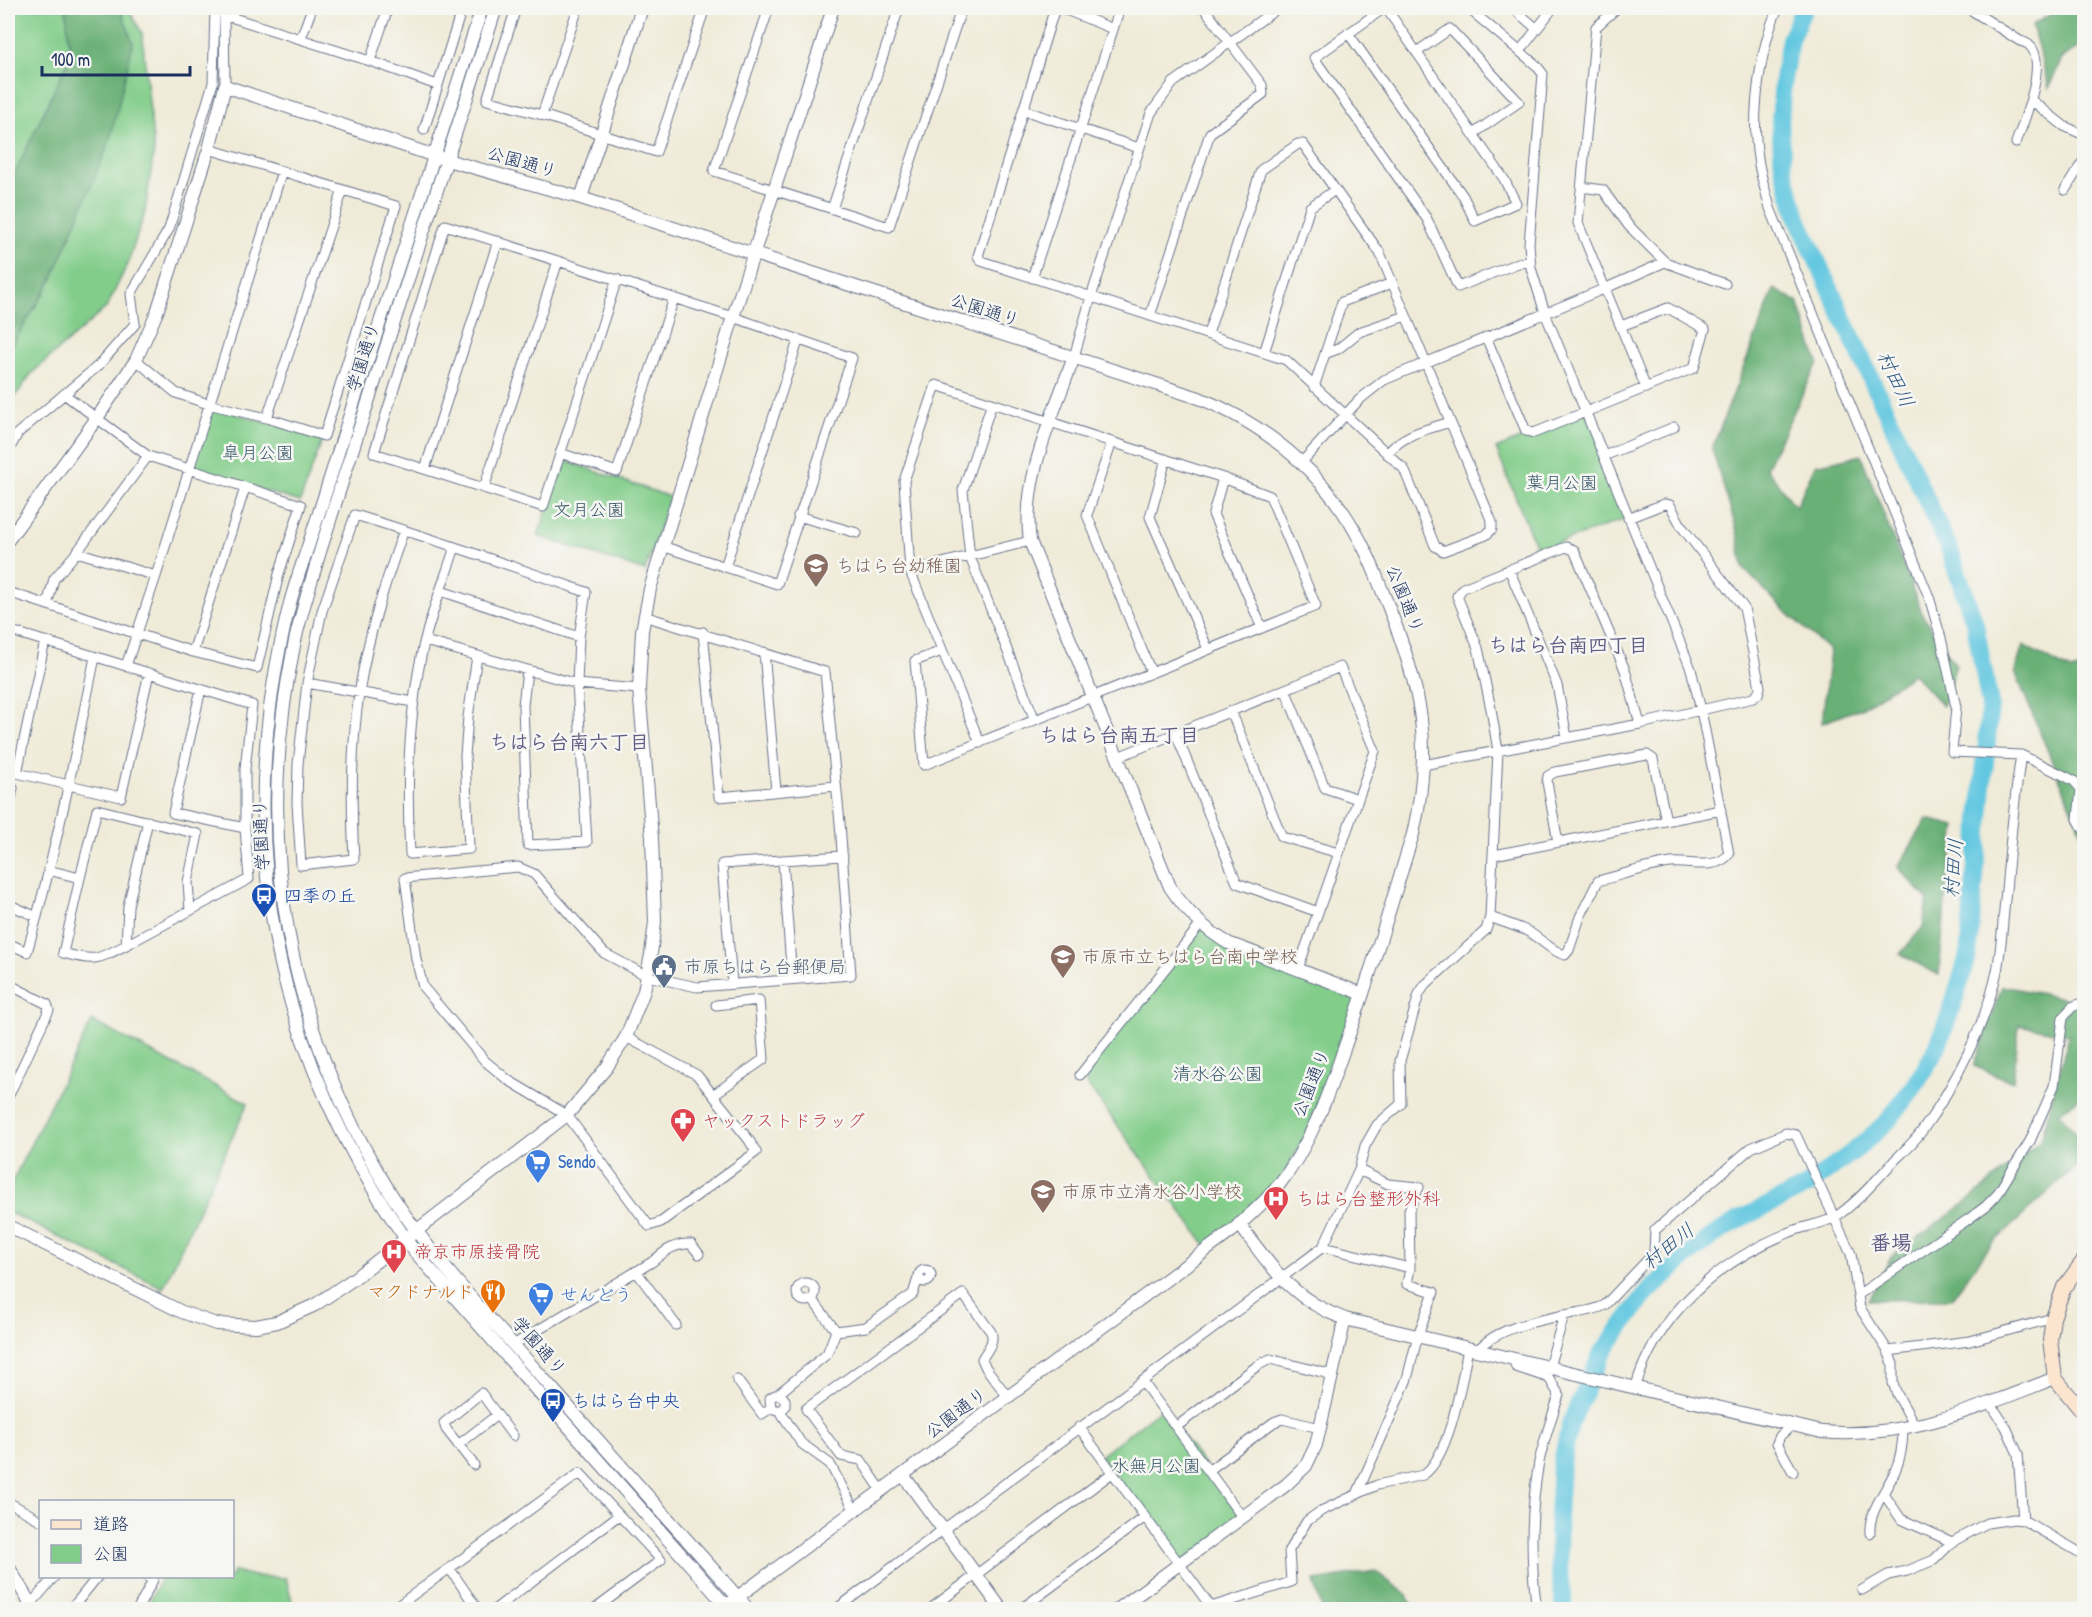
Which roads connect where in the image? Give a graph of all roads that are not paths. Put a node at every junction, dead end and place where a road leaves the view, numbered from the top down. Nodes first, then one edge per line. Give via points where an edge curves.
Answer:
1 (215, 8) edge
2 (312, 8) edge
3 (388, 8) edge
4 (462, 8) edge
5 (482, 8) edge
6 (496, 8) edge
7 (516, 8) edge
8 (578, 8) edge
9 (642, 8) edge
10 (705, 8) edge
11 (769, 8) edge
12 (833, 8) edge
13 (899, 8) edge
14 (952, 8) edge
15 (1058, 8) edge
16 (1120, 8) edge
17 (1204, 8) edge
18 (1278, 8) edge
19 (1385, 8) edge
20 (1468, 8) edge
21 (1513, 8) edge
22 (1553, 8) edge
23 (1617, 8) edge
24 (1778, 8) edge
25 (1968, 8) edge
26 (226, 11) edge
27 (1113, 29) junction
28 (1537, 29) junction
29 (1348, 33) junction
30 (301, 38) junction
31 (1231, 42) junction
32 (1418, 51) junction
33 (1520, 51) junction
34 (370, 61) junction
35 (225, 86) junction
36 (437, 86) junction
37 (2031, 100) junction
38 (1023, 110) junction
39 (542, 115) junction
40 (1080, 129) junction
41 (424, 130) dead end
42 (602, 134) junction
43 (1473, 134) junction
44 (2085, 135) edge
45 (2016, 143) dead end
46 (1139, 148) junction
47 (209, 149) junction
48 (441, 158) junction
49 (2085, 160) edge
50 (282, 171) junction
51 (1582, 187) junction
52 (343, 190) junction
53 (774, 190) junction
54 (1335, 190) junction
55 (2065, 190) dead end
56 (581, 198) junction
57 (832, 209) junction
58 (498, 241) junction
59 (753, 253) junction
60 (558, 261) junction
61 (1530, 262) junction
62 (1665, 262) junction
63 (1032, 278) junction
64 (617, 279) junction
65 (1392, 283) junction
66 (1725, 284) dead end
67 (1606, 288) junction
68 (1091, 297) junction
69 (674, 298) junction
70 (1545, 313) junction
71 (733, 316) junction
72 (1150, 316) junction
73 (1406, 316) junction
74 (1622, 326) junction
75 (1208, 334) junction
76 (1486, 337) junction
77 (798, 341) junction
78 (1327, 352) junction
79 (1264, 353) junction
80 (1074, 357) junction
81 (136, 360) junction
82 (1425, 362) junction
83 (1314, 387) junction
84 (1646, 388) junction
85 (64, 394) junction
86 (992, 403) junction
87 (208, 404) junction
88 (1587, 411) junction
89 (1345, 415) junction
90 (98, 418) junction
91 (267, 418) junction
92 (1450, 422) junction
93 (1050, 423) junction
94 (1674, 427) dead end
95 (1112, 442) junction
96 (8, 452) edge
97 (560, 453) junction
98 (1388, 454) junction
99 (147, 456) junction
100 (1604, 456) junction
101 (1166, 459) junction
102 (1302, 462) junction
103 (425, 469) junction
104 (188, 470) junction
105 (1223, 478) junction
106 (244, 488) junction
107 (484, 488) junction
108 (798, 516) junction
109 (1628, 518) junction
110 (404, 530) junction
111 (857, 533) dead end
112 (8, 540) edge
113 (1030, 541) junction
114 (662, 546) junction
115 (455, 547) junction
116 (77, 552) junction
117 (970, 557) junction
118 (725, 567) junction
119 (1509, 569) junction
120 (910, 571) junction
121 (156, 576) junction
122 (441, 591) junction
123 (8, 592) edge
124 (47, 604) junction
125 (644, 616) junction
126 (1262, 628) junction
127 (8, 630) edge
128 (703, 632) junction
129 (136, 633) junction
130 (579, 637) junction
131 (45, 641) junction
132 (425, 641) junction
133 (1208, 649) junction
134 (942, 651) junction
135 (193, 652) junction
136 (764, 652) junction
137 (477, 656) junction
138 (95, 657) junction
139 (126, 666) junction
140 (527, 671) junction
141 (1151, 672) junction
142 (149, 673) junction
143 (307, 683) junction
144 (577, 684) junction
145 (639, 689) junction
146 (1285, 689) junction
147 (201, 690) junction
148 (359, 693) junction
149 (1094, 696) junction
150 (413, 702) junction
151 (1701, 710) junction
152 (1231, 711) junction
153 (1035, 720) junction
154 (1640, 724) junction
155 (1176, 734) junction
156 (1567, 737) junction
157 (980, 742) junction
158 (1498, 751) junction
159 (2021, 755) junction
160 (1118, 757) junction
161 (1423, 765) junction
162 (69, 784) junction
163 (8, 786) edge
164 (836, 786) junction
165 (776, 791) junction
166 (1358, 799) junction
167 (1720, 810) junction
168 (8, 813) edge
169 (148, 820) junction
170 (1666, 821) junction
171 (245, 828) junction
172 (2085, 830) edge
173 (1558, 842) junction
174 (1339, 854) junction
175 (1494, 855) junction
176 (843, 856) junction
177 (783, 861) junction
178 (48, 870) junction
179 (80, 878) junction
180 (8, 904) edge
181 (190, 911) junction
182 (1318, 912) junction
183 (37, 917) junction
184 (1490, 917) junction
185 (1201, 924) junction
186 (8, 943) edge
187 (126, 945) junction
188 (1298, 969) junction
189 (647, 976) junction
190 (792, 979) junction
191 (732, 983) junction
192 (8, 984) edge
193 (1364, 994) junction
194 (2085, 1002) edge
195 (716, 1005) dead end
196 (626, 1037) junction
197 (1080, 1075) dead end
198 (713, 1095) junction
199 (8, 1097) edge
200 (567, 1115) junction
201 (1359, 1170) junction
202 (1835, 1217) junction
203 (1239, 1224) junction
204 (8, 1226) edge
205 (417, 1231) junction
206 (406, 1240) junction
207 (1323, 1247) junction
208 (699, 1254) dead end
209 (2085, 1260) edge
210 (1410, 1268) junction
211 (636, 1271) junction
212 (918, 1278) dead end
213 (1280, 1278) junction
214 (1858, 1294) junction
215 (812, 1299) dead end
216 (1564, 1315) junction
217 (2053, 1317) junction
218 (1346, 1320) junction
219 (676, 1325) dead end
220 (836, 1331) junction
221 (1418, 1335) junction
222 (513, 1345) junction
223 (1473, 1349) junction
224 (1888, 1351) junction
225 (1514, 1358) junction
226 (1549, 1367) junction
227 (1333, 1375) junction
228 (2055, 1378) junction
229 (737, 1380) dead end
230 (1142, 1381) junction
231 (1635, 1389) junction
232 (778, 1394) junction
233 (1008, 1397) junction
234 (1990, 1403) junction
235 (775, 1409) junction
236 (2085, 1414) edge
237 (497, 1415) junction
238 (1791, 1426) junction
239 (1079, 1427) junction
240 (1176, 1427) junction
241 (1909, 1427) junction
242 (1320, 1428) junction
243 (513, 1436) dead end
244 (458, 1445) junction
245 (474, 1466) dead end
246 (1209, 1470) junction
247 (1793, 1472) dead end
248 (1112, 1473) junction
249 (903, 1475) junction
250 (882, 1491) junction
251 (1357, 1494) junction
252 (1884, 1494) junction
253 (8, 1502) edge
254 (855, 1511) junction
255 (619, 1515) junction
256 (1145, 1516) junction
257 (1243, 1518) junction
258 (39, 1519) edge
259 (2023, 1520) junction
260 (943, 1530) junction
261 (1870, 1533) dead end
262 (1952, 1542) junction
263 (2085, 1555) edge
264 (1180, 1563) junction
265 (8, 1566) edge
266 (450, 1569) junction
267 (976, 1574) junction
268 (53, 1578) edge
269 (96, 1578) edge
270 (150, 1578) edge
271 (1862, 1590) dead end
272 (738, 1597) junction
273 (29, 1608) edge
274 (725, 1608) edge
275 (68, 1610) edge
276 (137, 1610) edge
277 (374, 1610) edge
278 (478, 1610) edge
279 (494, 1610) edge
280 (594, 1610) edge
281 (749, 1610) edge
282 (835, 1610) edge
283 (928, 1610) edge
284 (1002, 1610) edge
285 (1020, 1610) edge
286 (1116, 1610) edge
287 (1537, 1610) edge

1 - 85 street via 213,82 169,229 131,294 135,324 99,366
2 - 30 street
3 - 34 street
4 - 36 street
5 - 48 street, 学園通り
6 - 48 street, 学園通り
7 - 39 street via 487,100
8 - 39 street
9 - 42 street
10 - 42 street via 656,152
11 - 53 street via 714,171
12 - 53 street
13 - 57 street
14 - 57 street via 961,10 889,227
15 - 27 street
15 - 38 street
16 - 27 street
17 - 31 street
18 - 31 street
19 - 29 street
19 - 32 street
20 - 33 street
21 - 28 street
22 - 28 street
23 - 51 street via 1596,27
24 - 159 street via 1762,57 1757,103 1757,158 1770,208 1929,597 1956,707 1952,752
25 - 37 street via 2034,51 2036,78
26 - 30 street
26 - 35 street
27 - 40 street
28 - 33 street
29 - 43 street via 1463,196 1476,221 1516,203
29 - 61 street via 1314,58 1427,219 1458,287
30 - 34 street
31 - 46 street via 1173,83 1152,113
31 - 72 street via 1262,85 1263,94 1210,133
32 - 43 street
32 - 43 street via 1450,29 1519,102
33 - 61 street via 1543,74
34 - 36 street
35 - 47 street
35 - 48 street, 公園通り
36 - 41 street
37 - 44 street via 2064,126
37 - 45 street
38 - 40 street
38 - 63 street via 978,256 981,261
39 - 42 street
40 - 46 street
40 - 63 street
42 - 56 street
46 - 68 street
47 - 50 street
47 - 81 street via 157,312
48 - 56 street, 公園通り
48 - 205 street, 学園通り via 302,613 287,683 278,756 282,901 309,1020 360,1142
48 - 206 street, 学園通り via 291,601 270,705 263,794 269,897 297,1028 349,1150
49 - 55 street
50 - 52 street
50 - 87 street
51 - 62 street via 1603,190 1628,225
51 - 67 street via 1578,224
52 - 91 street
52 - 91 street via 396,206 324,436
53 - 57 street
53 - 59 street
54 - 65 street via 1380,253
54 - 75 street via 1303,144 1261,170
54 - 79 street via 1310,207
56 - 59 street, 公園通り
58 - 60 street
58 - 103 street
58 - 103 street via 446,225 442,237 374,453
59 - 71 street
59 - 80 street, 公園通り
60 - 64 street
60 - 107 street
61 - 70 street
62 - 66 street
62 - 67 street
63 - 68 street
64 - 69 street
64 - 97 street
65 - 73 street
65 - 78 street via 1342,302
67 - 70 street
67 - 74 street
68 - 72 street
68 - 80 street
69 - 71 street
69 - 97 street via 617,472
70 - 76 street
70 - 88 street
71 - 77 street
71 - 114 street
72 - 75 street
73 - 78 street via 1359,332 1338,349
73 - 82 street
74 - 84 street
74 - 84 street via 1668,308 1705,328 1694,368
75 - 79 street
76 - 82 street
76 - 88 street via 1526,431 1534,433
77 - 108 street via 852,358
77 - 118 street
78 - 83 street
79 - 83 street via 1286,360
80 - 93 street
80 - 102 street, 公園通り via 1219,406 1264,431
81 - 87 street via 177,393
81 - 90 street
82 - 89 street via 1384,380
82 - 92 street
83 - 89 street
84 - 88 street
85 - 90 street
85 - 96 street via 18,433
86 - 93 street
86 - 117 street via 963,490
86 - 120 street via 936,385 904,481
87 - 91 street
87 - 104 street
88 - 100 street
89 - 98 street
89 - 102 street
90 - 99 street
90 - 112 street
92 - 98 street via 1404,438
92 - 98 street via 1492,522 1486,535 1443,551 1435,546 1404,469
93 - 95 street
93 - 113 street via 1030,488
94 - 100 street
95 - 101 street
95 - 141 street via 1087,515
97 - 107 street via 543,507
99 - 104 street
99 - 116 street
100 - 109 street
101 - 105 street
101 - 133 street via 1150,517
102 - 161 street, 公園通り via 1353,527 1401,636 1421,707
103 - 107 street
104 - 106 street
104 - 121 street
105 - 126 street via 1213,514
105 - 126 street via 1270,496 1316,606
106 - 135 street
106 - 135 street via 301,505 279,574 257,668
108 - 111 street
108 - 118 street via 777,584
109 - 151 street via 1691,669
109 - 151 street via 1670,505 1682,527 1744,608 1760,687 1758,694
110 - 115 street
110 - 143 street via 355,515 322,611
110 - 148 street via 379,606
113 - 117 street
113 - 149 street
114 - 118 street
114 - 125 street
115 - 122 street
115 - 130 street via 586,592
116 - 121 street
116 - 124 street via 54,579
117 - 120 street
117 - 153 street
119 - 154 street via 1566,547 1574,550 1625,670
119 - 156 street via 1557,685
119 - 158 street via 1463,588 1457,596 1478,648
120 - 134 street
121 - 129 street
122 - 130 street
122 - 132 street
123 - 124 street
124 - 129 street
125 - 128 street
125 - 145 street
126 - 133 street
127 - 131 street
128 - 136 street
128 - 165 street via 719,797
129 - 135 street
129 - 139 street
130 - 144 street
131 - 138 street
131 - 162 street via 17,773
132 - 137 street
132 - 150 street
133 - 141 street
134 - 157 street
134 - 157 street via 915,661 924,765
136 - 164 street via 825,672
136 - 165 street
137 - 140 street
137 - 150 street via 465,756 469,849 410,854 407,797
138 - 139 street
138 - 162 street
139 - 142 street
140 - 144 street
140 - 144 street via 523,705 528,845 587,842
141 - 149 street
142 - 147 street
142 - 162 street via 121,797
143 - 148 street
143 - 148 street via 297,803 301,865 354,859 353,752
144 - 145 street
145 - 189 street via 655,922
146 - 152 street
146 - 166 street via 1325,788
146 - 166 street via 1340,667 1375,751
147 - 171 street via 252,705 245,769
147 - 171 street via 173,813
148 - 150 street
149 - 153 street
149 - 160 street
151 - 154 street
151 - 167 street
152 - 155 street
152 - 174 street via 1282,837
153 - 157 street
154 - 156 street
155 - 160 street
155 - 182 street via 1237,883
156 - 158 street
158 - 161 street
158 - 175 street
159 - 172 street via 2074,781 2081,793 2078,819
159 - 202 street via 1997,972 1974,1036 1960,1070 1921,1133 1866,1191
160 - 185 street via 1170,887
161 - 193 street, 公園通り via 1413,834
162 - 178 street
163 - 168 street via 13,788
164 - 165 street
164 - 176 street
166 - 174 street
167 - 170 street
167 - 184 street via 1729,854 1725,859 1711,864 1671,863 1598,881 1564,955 1527,931
169 - 179 street via 97,809
169 - 181 street via 198,834 188,882
169 - 187 street via 128,906
170 - 173 street
170 - 173 street via 1653,759 1647,755 1556,772 1548,776 1547,782
171 - 181 street via 249,879
173 - 175 street
174 - 182 street
175 - 184 street
176 - 177 street
176 - 190 street via 851,975
177 - 190 street
177 - 191 street via 722,864
178 - 179 street
178 - 183 street
179 - 187 street via 63,953 87,960 100,959
180 - 183 street
181 - 187 street
182 - 188 street
183 - 186 street via 27,952
184 - 201 street via 1486,930 1419,994 1400,1061 1401,1104 1377,1125 1365,1146
185 - 188 street via 1228,943
185 - 197 street
188 - 193 street
189 - 191 street via 698,987
189 - 196 street
189 - 200 street via 604,953 534,874 518,867 405,878 423,987 485,1061 508,1080
190 - 191 street
192 - 199 street via 47,1004 50,1010
193 - 203 street, 公園通り via 1329,1090 1297,1159 1278,1186
194 - 214 street via 2072,1007 2063,1018 2054,1086 2030,1141 1996,1196
195 - 198 street via 759,1000 764,1059
196 - 198 street via 697,1076
196 - 200 street
198 - 200 street via 756,1152 661,1222 649,1226
200 - 205 street
201 - 207 street
201 - 210 street via 1388,1184 1419,1187 1409,1210
202 - 214 street via 1851,1254
202 - 216 street via 1796,1135 1786,1133 1751,1148 1655,1230 1654,1253 1605,1305
202 - 231 street via 1760,1246 1694,1291 1658,1335
203 - 213 street
203 - 233 street, 公園通り
204 - 206 street via 182,1312 216,1324 245,1326 276,1322 315,1305
205 - 206 street
205 - 222 street, 学園通り
206 - 274 street, 学園通り
207 - 210 street
207 - 213 street
208 - 211 street via 691,1244 681,1244
209 - 217 main road via 2064,1287
210 - 221 street via 1407,1284 1434,1292
211 - 219 street
211 - 222 street
212 - 220 street via 913,1294 866,1327
213 - 218 street via 1314,1306
213 - 230 street
214 - 224 street via 1860,1308
215 - 220 street
216 - 223 street via 1506,1329
216 - 226 street
217 - 224 street via 1970,1341
217 - 228 main road via 2050,1340
218 - 221 street
218 - 227 street
220 - 232 street via 827,1354
221 - 223 street
221 - 251 street via 1407,1379
222 - 272 street, 学園通り
223 - 225 street
223 - 251 street via 1458,1407 1429,1471
224 - 241 street via 1893,1383
225 - 226 street
225 - 287 street via 1516,1366 1549,1378 1559,1395 1539,1461 1533,1509 1530,1547
226 - 231 street
227 - 240 street via 1270,1359
227 - 242 street
228 - 234 street
228 - 236 main road
229 - 235 street via 762,1414
230 - 239 street
230 - 240 street
231 - 238 street
232 - 235 street via 770,1398
232 - 235 street via 785,1400 785,1407
233 - 249 street, 公園通り
233 - 250 street via 982,1359 993,1335 963,1294 806,1409 841,1456 861,1460
234 - 241 street
234 - 259 street via 2006,1427 2019,1459
235 - 254 street via 801,1443 830,1464
237 - 243 street
237 - 244 street
237 - 244 street via 481,1393 444,1423
238 - 241 street via 1839,1434
238 - 247 street via 1777,1443
239 - 248 street
239 - 260 street
240 - 246 street
241 - 252 street via 1897,1468
242 - 246 street via 1282,1419 1274,1422
242 - 257 street via 1306,1466
244 - 245 street
246 - 257 street
248 - 256 street
248 - 267 street
249 - 250 street, 公園通り
249 - 260 street
250 - 254 street, 公園通り
251 - 264 street via 1307,1521 1289,1550 1291,1582 1211,1607
252 - 261 street via 1870,1520
252 - 262 street via 1901,1519
253 - 258 street
254 - 272 street, 公園通り
255 - 266 street via 580,1473
255 - 279 street
255 - 280 street via 661,1560
256 - 264 street
256 - 285 street
257 - 264 street
259 - 262 street via 1987,1523
259 - 263 street
260 - 267 street
260 - 282 street
262 - 271 street via 1934,1560 1888,1575
264 - 286 street
265 - 273 street
266 - 277 street via 399,1605
266 - 278 street
267 - 283 street
267 - 284 street
268 - 273 street
269 - 275 street
270 - 276 street via 153,1580
272 - 274 street, 公園通り
272 - 281 street, 学園通り

